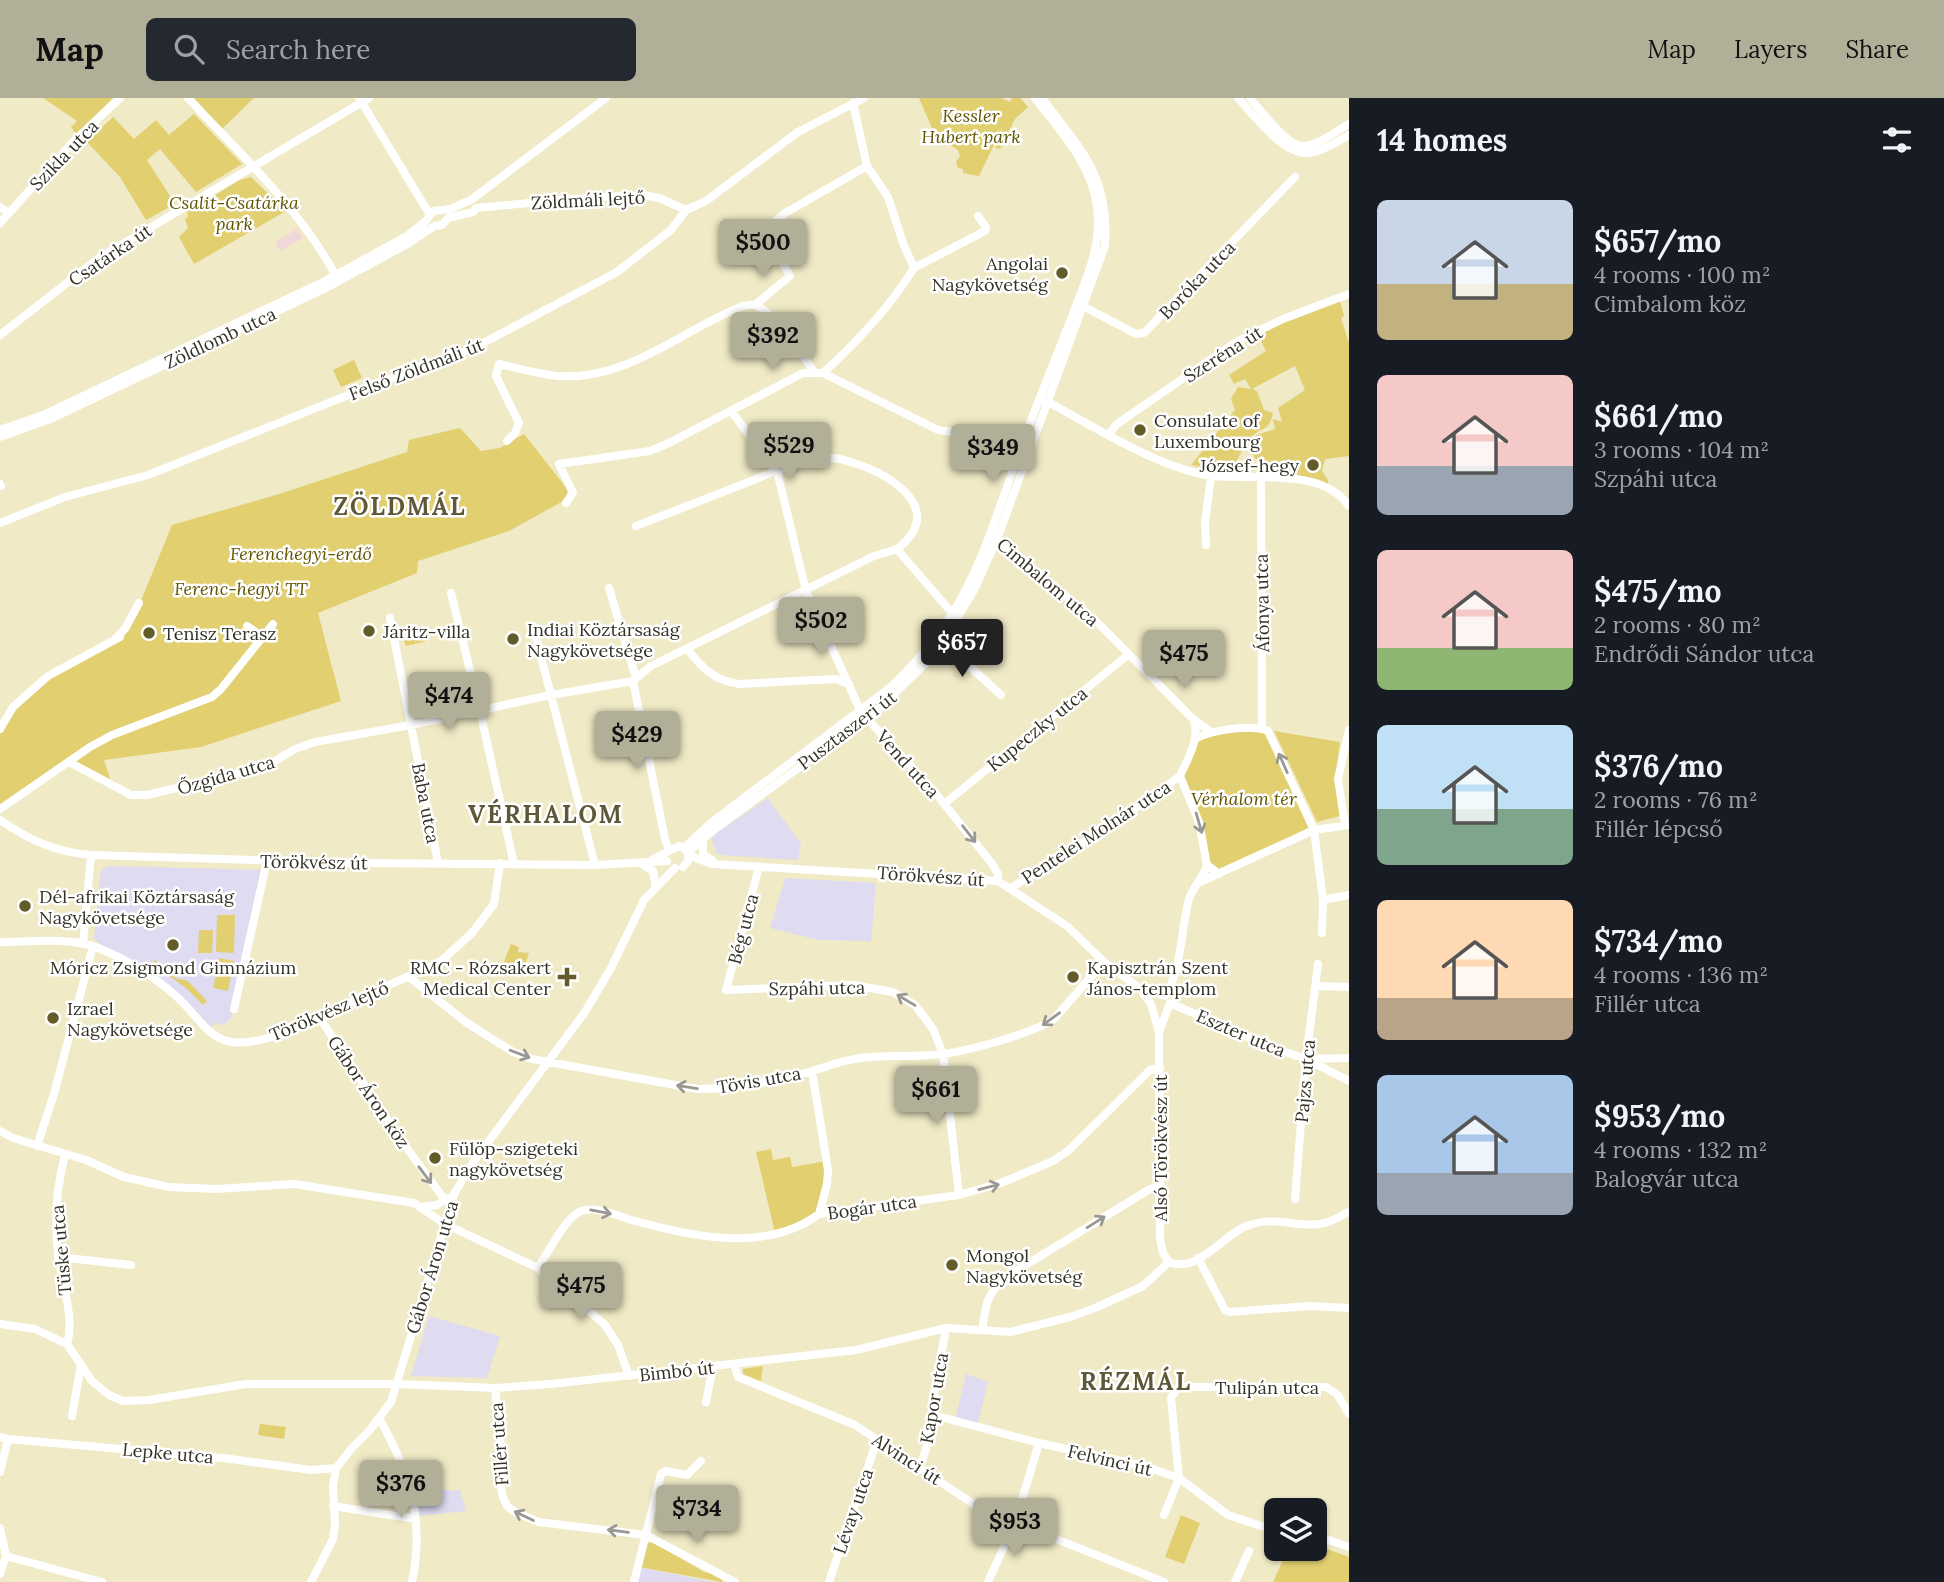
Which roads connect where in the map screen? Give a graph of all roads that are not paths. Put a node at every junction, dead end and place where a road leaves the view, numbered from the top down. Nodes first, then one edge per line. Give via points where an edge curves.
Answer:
1 (120, 98) edge
2 (188, 98) edge
3 (606, 98) edge
4 (864, 98) edge
5 (1034, 98) edge
6 (1042, 98) edge
7 (1238, 98) edge
8 (1250, 98) edge
9 (363, 100) edge
10 (853, 103) junction
11 (1349, 124) edge
12 (1349, 135) edge
13 (1304, 150) junction
14 (1082, 156) junction
15 (251, 166) junction
16 (867, 166) junction
17 (1295, 177) dead end
18 (475, 204) junction
19 (0, 207) edge
20 (686, 210) junction
21 (9, 213) junction
22 (431, 214) junction
23 (978, 216) dead end
24 (0, 223) edge
25 (434, 226) junction
26 (914, 268) junction
27 (337, 278) junction
28 (1349, 294) edge
29 (755, 305) junction
30 (1080, 305) junction
31 (0, 335) edge
32 (814, 372) junction
33 (823, 373) junction
34 (1044, 400) junction
35 (731, 411) junction
36 (0, 429) edge
37 (1109, 433) junction
38 (0, 437) edge
39 (507, 441) dead end
40 (1027, 443) junction
41 (777, 471) junction
42 (1211, 476) junction
43 (1261, 478) junction
44 (566, 503) dead end
45 (1349, 506) edge
46 (0, 523) edge
47 (636, 526) dead end
48 (994, 537) junction
49 (1206, 545) dead end
50 (897, 549) junction
51 (609, 588) dead end
52 (806, 591) junction
53 (451, 593) dead end
54 (139, 603) dead end
55 (952, 613) junction
56 (390, 618) dead end
57 (273, 624) dead end
58 (247, 626) dead end
59 (533, 626) dead end
60 (263, 637) junction
61 (943, 642) junction
62 (688, 650) junction
63 (1129, 654) junction
64 (634, 680) junction
65 (849, 684) junction
66 (551, 695) junction
67 (1000, 695) dead end
68 (480, 711) junction
69 (864, 715) junction
70 (1194, 720) junction
71 (411, 725) junction
72 (0, 729) edge
73 (1262, 729) junction
74 (1349, 730) edge
75 (1210, 732) junction
76 (1197, 738) junction
77 (69, 762) junction
78 (1180, 776) junction
79 (944, 804) junction
80 (0, 809) edge
81 (0, 820) edge
82 (1347, 825) edge
83 (1314, 830) junction
84 (703, 839) junction
85 (669, 851) junction
86 (687, 852) junction
87 (91, 855) junction
88 (267, 861) junction
89 (438, 863) junction
90 (500, 863) junction
91 (638, 863) junction
92 (513, 864) junction
93 (716, 864) junction
94 (595, 865) junction
95 (673, 865) junction
96 (1208, 865) junction
97 (759, 867) junction
98 (1219, 874) junction
99 (998, 881) junction
100 (1200, 882) junction
101 (654, 887) junction
102 (1011, 888) junction
103 (1349, 895) edge
104 (1324, 900) junction
105 (1322, 933) dead end
106 (0, 942) edge
107 (83, 944) junction
108 (93, 946) junction
109 (1104, 962) junction
110 (1318, 964) dead end
111 (409, 976) junction
112 (1316, 986) junction
113 (1138, 987) junction
114 (1349, 987) edge
115 (726, 990) joint
116 (1164, 998) junction
117 (1151, 1007) junction
118 (234, 1009) dead end
119 (1165, 1012) junction
120 (319, 1017) junction
121 (1159, 1032) junction
122 (943, 1054) junction
123 (1349, 1058) edge
124 (1306, 1059) junction
125 (548, 1062) junction
126 (1160, 1068) junction
127 (812, 1071) junction
128 (1349, 1081) edge
129 (0, 1131) edge
130 (37, 1146) junction
131 (65, 1155) junction
132 (1161, 1185) junction
133 (454, 1194) junction
134 (958, 1195) junction
135 (1295, 1199) dead end
136 (445, 1200) junction
137 (421, 1207) junction
138 (1349, 1212) edge
139 (819, 1214) junction
140 (445, 1224) junction
141 (58, 1257) junction
142 (1198, 1258) junction
143 (1169, 1262) junction
144 (131, 1265) dead end
145 (538, 1268) junction
146 (1349, 1308) edge
147 (0, 1324) edge
148 (946, 1328) junction
149 (982, 1330) junction
150 (67, 1345) junction
151 (81, 1364) junction
152 (734, 1364) junction
153 (713, 1367) junction
154 (629, 1376) junction
155 (397, 1384) junction
156 (495, 1388) junction
157 (706, 1402) dead end
158 (1349, 1414) edge
159 (933, 1415) junction
160 (72, 1416) dead end
161 (379, 1418) junction
162 (4, 1438) edge
163 (877, 1440) junction
164 (1039, 1443) junction
165 (701, 1461) dead end
166 (919, 1467) junction
167 (336, 1468) junction
168 (0, 1472) edge
169 (1179, 1478) junction
170 (333, 1506) junction
171 (1164, 1515) dead end
172 (416, 1518) junction
173 (1015, 1523) junction
174 (1264, 1527) edge
175 (0, 1528) edge
176 (646, 1535) junction
177 (1327, 1539) edge
178 (1349, 1547) edge
179 (1249, 1551) dead end
180 (6, 1556) junction
181 (0, 1574) edge
182 (102, 1582) edge
183 (312, 1582) edge
184 (412, 1582) edge
185 (634, 1582) edge
186 (735, 1582) edge
187 (829, 1582) edge
188 (988, 1582) edge
189 (1164, 1582) edge
190 (1235, 1582) edge

1 - 21 street, Szikla utca
2 - 15 street
3 - 18 street via 489,186
4 - 10 street, Felső Zöldmáli út
5 - 14 street, Pusztaszeri út
6 - 14 street, Pusztaszeri út
7 - 13 street via 1288,149
8 - 13 street
9 - 15 street, Csatárka út
9 - 22 street
10 - 16 street
10 - 20 street, Felső Zöldmáli út via 798,132 706,201
11 - 13 street
12 - 13 street via 1321,150
14 - 30 street, Pusztaszeri út via 1102,191 1106,231 1103,255
15 - 27 street via 309,230
15 - 31 street, Csatárka út via 99,258
16 - 26 street via 888,197
16 - 29 street via 774,222 769,237 790,276
17 - 30 street, Boróka utca via 1144,333 1136,334
18 - 20 street, Zöldmáli lejtő via 487,207 642,195
18 - 22 street
18 - 25 street, Zöldlomb utca via 473,212
19 - 21 street
20 - 46 street, Felső Zöldmáli út via 671,230 617,272 472,349 148,475 65,497
21 - 24 street, Szikla utca
22 - 25 street
22 - 27 street, Zöldlomb utca via 407,236
23 - 26 street via 985,231
25 - 27 street, Zöldlomb utca
26 - 33 street via 870,325
27 - 36 street, Zöldlomb utca via 43,415
27 - 38 street, Zöldlomb utca via 46,421
28 - 37 street, Szeréna út via 1236,342
29 - 32 street via 779,326
29 - 39 street via 728,312 635,362 593,374 558,376 499,364 496,376 519,424
30 - 34 street, Pusztaszeri út
32 - 33 street
32 - 35 street via 803,373
33 - 40 street via 938,430
34 - 37 street
34 - 40 street, Pusztaszeri út
35 - 41 street, Vend utca
35 - 44 street via 650,451 559,464 573,493
37 - 42 street via 1161,461
40 - 48 street, Pusztaszeri út
41 - 47 street
41 - 50 street via 796,463 836,458 888,478 911,496 917,507 911,539
41 - 52 street, Vend utca
42 - 43 street
42 - 49 street
43 - 45 street via 1328,486
43 - 73 street, Áfonya utca
48 - 55 street, Pusztaszeri út
48 - 61 street, Pusztaszeri út via 974,590
48 - 63 street, Cimbalom utca via 1098,622
50 - 52 street
50 - 55 street
51 - 64 street
52 - 62 street
52 - 65 street, Vend utca
53 - 68 street
54 - 72 street via 117,639 40,683 13,706
55 - 69 street, Pusztaszeri út via 915,663
56 - 71 street, Baba utca
57 - 60 street
58 - 60 street
59 - 66 street
60 - 77 street via 212,696 113,735
61 - 67 street
61 - 69 street, Pusztaszeri út via 893,697
62 - 64 street via 651,666
62 - 65 street via 703,668 727,682 836,679
63 - 70 street, Cimbalom utca
63 - 79 street, Kupeczky utca
64 - 66 street, Őzgida utca
64 - 85 street
65 - 69 street, Vend utca
66 - 68 street, Őzgida utca
66 - 94 street
68 - 71 street, Őzgida utca
68 - 92 street
69 - 79 street, Vend utca
69 - 84 street, Pusztaszeri út
69 - 86 street, Pusztaszeri út via 722,814
70 - 75 street, Cimbalom utca
70 - 76 street
71 - 77 street, Őzgida utca via 315,742 265,767 148,795 131,795
71 - 89 street, Baba utca
73 - 75 street
83 -> 73 street via 1268,731
74 - 82 street via 1338,779
75 - 76 street
76 - 78 street
77 - 80 street
78 -> 96 street via 1199,822
78 - 102 street, Pentelei Molnár utca
79 -> 99 street, Vend utca via 993,865
81 - 87 street, Törökvész út via 43,845
82 - 83 street
83 - 98 street
83 - 104 street
84 - 86 street, Pusztaszeri út
84 - 93 street via 703,854
85 - 86 street, Törökvész út via 676,846
85 - 91 street, Törökvész út
85 - 95 street
86 - 93 street, Törökvész út
86 - 95 street, Gábor Áron utca via 688,861
87 - 88 street, Törökvész út
87 - 107 street
88 - 89 street, Törökvész út
88 - 118 street
89 - 90 street, Törökvész út
90 - 92 street, Törökvész út
90 - 111 street, Törökvész lejtő via 494,904 485,918 440,962
91 - 94 street, Törökvész út
91 - 95 street, Törökvész út
91 - 101 street via 653,871
92 - 94 street, Törökvész út
93 - 95 street, Törökvész út
93 - 97 street, Törökvész út
95 - 101 street, Gábor Áron utca
96 - 98 street
96 - 100 street
97 - 99 street, Törökvész út
97 - 115 street, Bég utca
98 - 100 street
99 - 102 street, Törökvész út
100 - 116 street via 1191,895 1181,948
101 - 125 street, Gábor Áron utca via 595,996
102 - 109 street, Törökvész út via 1067,926
103 - 104 street
104 - 105 street
106 - 107 street, Törökvész lejtő
107 - 108 street, Törökvész lejtő
108 - 120 street, Törökvész lejtő via 160,982 225,1041 276,1036
108 - 130 street
109 - 113 street, Törökvész út
109 -> 122 street, Tövis utca via 1045,1025
110 - 112 street, Pajzs utca
111 - 120 street, Törökvész lejtő
111 -> 125 street, Tövis utca via 495,1042
112 - 114 street
112 - 124 street, Pajzs utca
113 - 116 street, Törökvész út
113 - 117 street, Törökvész út
122 -> 115 street, Szpáhi utca via 925,1015 893,992 853,985
116 - 117 street via 1153,998
116 - 119 street, Alsó Törökvész út
116 - 124 street, Eszter utca
117 - 119 street
117 - 121 street, Alsó Törökvész út
119 - 121 street, Alsó Törökvész út
120 -> 136 street, Gábor Áron köz
121 - 126 street, Alsó Törökvész út
122 - 127 street, Tövis utca via 858,1058
122 - 134 street, Szpáhi utca
123 - 124 street
124 - 128 street, Eszter utca
124 - 135 street, Pajzs utca
127 -> 125 street, Tövis utca via 769,1082 697,1089
125 - 133 street, Gábor Áron utca
126 - 132 street, Alsó Törökvész út
134 -> 126 street, Bogár utca via 1002,1183 1053,1161 1150,1070
127 - 139 street via 828,1170
129 - 130 street
130 - 131 street
131 - 137 street via 137,1181 169,1187 294,1184
131 - 141 street, Tüske utca via 56,1198
132 - 143 street, Alsó Törökvész út via 1160,1239
149 -> 132 street via 986,1301 1006,1277
133 - 136 street
133 - 140 street, Gábor Áron utca
134 - 139 street, Bogár utca
136 - 137 street
137 - 140 street
138 - 142 street via 1320,1224 1277,1220 1254,1224
145 -> 139 street, Bogár utca via 569,1222 583,1210 705,1235 751,1239
140 - 145 street
140 - 155 street, Gábor Áron utca
141 - 144 street
141 - 150 street, Tüske utca via 70,1325
142 - 143 street via 1184,1264
142 - 146 street via 1230,1312
143 - 149 street, Bimbó út via 1143,1286 1070,1317 1011,1332
145 - 154 street via 606,1325
147 - 150 street, Bimbó út via 35,1329
148 - 149 street, Bimbó út
148 - 152 street, Bimbó út via 856,1350
148 - 159 street, Kapor utca
150 - 151 street, Bimbó út
151 - 155 street, Bimbó út via 105,1392 132,1401 246,1384
151 - 160 street
152 - 153 street, Bimbó út
152 - 163 street, Alvinci út via 738,1377 835,1416
153 - 154 street, Bimbó út
153 - 157 street
154 - 156 street, Bimbó út
155 - 156 street, Bimbó út
155 - 161 street, Gábor Áron utca
176 -> 156 street, Fillér utca via 538,1522 507,1506 499,1478 502,1456
158 - 169 street, Tulipán utca via 1338,1394 1326,1387 1182,1387 1171,1398
159 - 164 street, Felvinci út
159 - 166 street, Kapor utca
161 - 167 street, Gábor Áron utca
161 - 172 street via 409,1481
162 - 167 street, Lepke utca via 311,1470
162 - 168 street
163 - 166 street, Alvinci út
163 - 187 street, Lévay utca
164 - 169 street, Felvinci út
164 - 173 street
165 - 176 street via 687,1475 662,1474
166 - 173 street, Alvinci út via 981,1508
167 - 170 street
169 - 171 street, Tulipán utca
169 - 174 street, Felvinci út via 1228,1515
170 - 172 street
170 - 183 street via 332,1539
172 - 184 street
173 - 188 street
173 - 189 street, Alvinci út
175 - 180 street
176 - 185 street
176 - 186 street, Fillér utca
177 - 178 street
179 - 190 street
180 - 181 street
180 - 182 street

